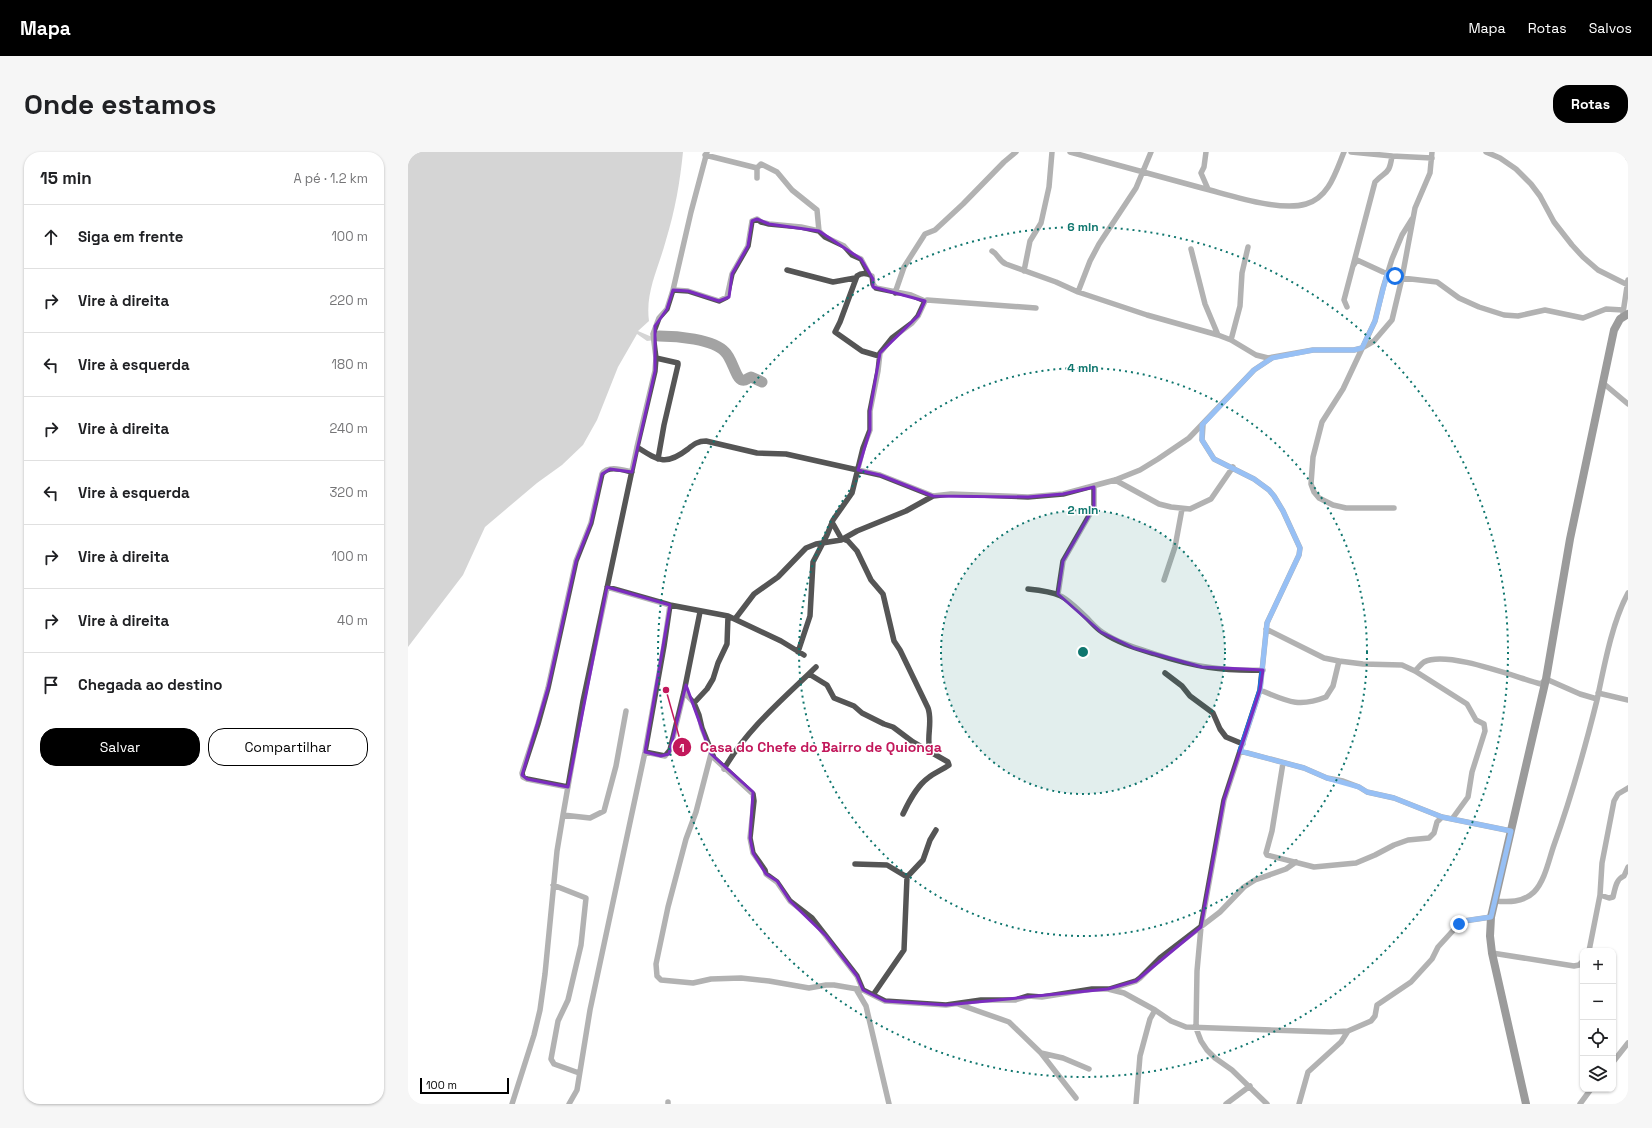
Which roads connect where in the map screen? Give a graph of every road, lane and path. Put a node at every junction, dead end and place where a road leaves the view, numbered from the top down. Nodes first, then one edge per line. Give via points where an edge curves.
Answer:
1 (1016, 152) edge
2 (1052, 152) edge
3 (1070, 152) edge
4 (1151, 152) edge
5 (1206, 152) edge
6 (1344, 152) edge
7 (1351, 152) edge
8 (1486, 152) edge
9 (1626, 152) edge
10 (706, 154) edge
11 (1432, 155) edge
12 (1392, 156) junction
13 (1628, 158) edge
14 (757, 168) junction
15 (1144, 172) junction
16 (756, 178) dead end
17 (1208, 189) junction
18 (1414, 216) junction
19 (819, 231) junction
20 (1248, 247) dead end
21 (1191, 249) dead end
22 (992, 251) dead end
23 (1353, 266) junction
24 (787, 270) dead end
25 (1024, 271) junction
26 (869, 274) junction
27 (1387, 274) junction
28 (855, 278) junction
29 (1402, 278) junction
30 (1628, 283) edge
31 (673, 290) junction
32 (1078, 292) junction
33 (895, 293) junction
34 (925, 301) junction
35 (1347, 307) dead end
36 (1036, 308) dead end
37 (1625, 313) edge
38 (1218, 334) junction
39 (1231, 340) junction
40 (1362, 348) junction
41 (879, 356) junction
42 (656, 358) junction
43 (1272, 358) junction
44 (1603, 383) junction
45 (1628, 404) edge
46 (1202, 425) junction
47 (637, 447) junction
48 (658, 459) junction
49 (1233, 467) junction
50 (859, 470) junction
51 (632, 472) junction
52 (1115, 480) junction
53 (1094, 487) junction
54 (933, 496) junction
55 (1394, 508) dead end
56 (1182, 509) junction
57 (832, 522) junction
58 (843, 539) junction
59 (822, 543) junction
60 (1164, 580) dead end
61 (607, 587) junction
62 (1028, 589) dead end
63 (1628, 593) edge
64 (1058, 594) junction
65 (670, 605) junction
66 (700, 612) junction
67 (728, 616) junction
68 (735, 619) junction
69 (1266, 629) junction
70 (1339, 661) junction
71 (816, 667) dead end
72 (1263, 670) junction
73 (1416, 671) junction
74 (1165, 673) dead end
75 (809, 674) junction
76 (1546, 679) junction
77 (1260, 690) junction
78 (684, 692) junction
79 (1597, 696) junction
80 (1628, 700) edge
81 (694, 703) junction
82 (626, 711) dead end
83 (1243, 744) junction
84 (930, 751) junction
85 (1240, 751) junction
86 (645, 752) junction
87 (711, 754) junction
88 (1283, 763) junction
89 (724, 769) junction
90 (568, 788) junction
91 (1628, 788) edge
92 (903, 814) dead end
93 (563, 815) junction
94 (1442, 817) junction
95 (1452, 819) junction
96 (936, 830) dead end
97 (1511, 831) junction
98 (1296, 862) junction
99 (855, 864) dead end
100 (1628, 867) edge
101 (907, 877) junction
102 (553, 885) junction
103 (1600, 895) junction
104 (1494, 901) junction
105 (1491, 917) junction
106 (1201, 926) junction
107 (1590, 948) edge
108 (1492, 953) junction
109 (1580, 964) edge
110 (856, 989) junction
111 (1108, 989) junction
112 (863, 990) junction
113 (873, 995) junction
114 (958, 1004) junction
115 (1155, 1010) junction
116 (1196, 1028) junction
117 (1348, 1031) junction
118 (1628, 1043) edge
119 (1041, 1053) junction
120 (1616, 1058) edge
121 (1090, 1069) dead end
122 (579, 1073) junction
123 (1250, 1086) junction
124 (1589, 1092) edge
125 (1076, 1098) dead end
126 (512, 1104) edge
127 (569, 1104) edge
128 (889, 1104) edge
129 (1136, 1104) edge
130 (1226, 1104) edge
131 (1267, 1104) edge
132 (1299, 1104) edge
133 (1526, 1104) edge
134 (1580, 1104) edge

1 - 33 street via 964,204 935,230 925,234 904,267
2 - 25 street via 1043,216 1030,241
3 - 15 street
4 - 15 street
5 - 17 street via 1201,173
6 - 17 street via 1325,192 1307,204 1268,204
7 - 12 street
8 - 30 street via 1516,169 1531,184 1554,222 1583,257 1598,270
9 - 13 street
10 - 14 street
10 - 31 street
11 - 12 street
11 - 18 street via 1430,173
12 - 23 street via 1385,175 1375,182
14 - 16 street
14 - 19 street via 762,164 774,170 792,190 817,210
15 - 17 street
15 - 32 street via 1099,244
18 - 27 street via 1402,235
18 - 29 street
19 - 26 street via 861,259
19 - 31 street via 770,224 757,219 752,221 748,246 732,274 727,296 719,301 688,291
20 - 39 street via 1242,273 1240,306
21 - 38 street via 1205,304
22 - 25 street via 1000,261
23 - 27 street via 1357,260
23 - 35 street via 1344,300
24 - 28 street via 832,282
25 - 32 street
26 - 28 street via 860,274
26 - 33 street via 874,286
27 - 29 street
27 - 40 street via 1375,321
28 - 41 street via 835,332 862,350
29 - 37 street via 1437,282 1459,298 1479,308 1504,315 1518,316 1545,310 1583,318 1606,309
29 - 40 street via 1388,326 1374,341
30 - 37 street
31 - 42 street via 667,309 659,318 653,334
32 - 38 street via 1147,315
33 - 34 street
34 - 36 street
34 - 41 street via 918,316 892,338
37 - 44 main road via 1614,330
38 - 39 street
39 - 43 street via 1256,354
40 - 43 street via 1313,350
40 - 55 street via 1343,389 1322,422 1313,457 1312,484 1319,498 1333,505 1368,509
41 - 50 street via 870,411 870,430
42 - 47 street
42 - 48 street via 678,363
43 - 46 street via 1254,370
44 - 45 street
44 - 76 main road via 1570,539
46 - 49 street via 1202,440 1208,451 1214,459
46 - 52 street via 1189,438 1158,459
47 - 48 street
47 - 51 street
48 - 50 street via 674,459 697,442 706,441 757,453 786,454
49 - 56 street via 1211,499 1190,509
49 - 69 street via 1269,490 1283,511 1300,548
50 - 54 street via 880,475
50 - 57 street via 851,495
51 - 61 street
51 - 90 street via 610,469 602,474 590,524 576,561 548,688 522,773 527,779
52 - 53 street
52 - 56 street via 1159,504
53 - 54 street via 1063,494 1028,497 951,494
53 - 64 street via 1094,507 1063,561
54 - 58 street
56 - 60 street
57 - 58 street
57 - 59 street
58 - 59 street
58 - 84 street via 857,551 882,594 894,641 928,708
59 - 68 street via 806,548 783,573 754,594
59 - 68 street via 813,562 810,616 801,653
61 - 65 street
61 - 90 street
62 - 64 street
63 - 79 street via 1614,631
64 - 72 street via 1073,604 1101,632 1134,648 1202,667 1240,671
65 - 66 street
65 - 86 street
66 - 67 street
66 - 78 street
67 - 68 street
67 - 81 street via 727,644 713,679
69 - 70 street via 1324,658
69 - 72 street
70 - 73 street via 1402,665
70 - 77 street via 1333,686 1326,697 1294,703
71 - 75 street
72 - 77 street
73 - 76 street via 1424,662 1439,659 1472,663 1540,684
73 - 95 street via 1467,704 1476,720 1484,724 1485,731 1472,772 1468,797
74 - 83 street via 1213,713 1226,737
75 - 84 street via 827,685 834,698 893,727 912,742
75 - 89 street via 755,726 733,753
76 - 79 street via 1580,694
76 - 97 main road
77 - 83 street
78 - 81 street
78 - 86 street via 669,754 661,756
79 - 80 street
79 - 104 street via 1574,784 1540,883 1534,892 1517,901
81 - 87 street
82 - 93 street via 616,766 604,811 590,818
83 - 85 street
84 - 92 street via 949,765 922,783
85 - 88 street
85 - 106 street via 1224,800
86 - 122 street
87 - 89 street
87 - 110 street via 668,907 656,964 657,976 661,980 693,983 711,979 741,978 809,988 834,985
88 - 94 street via 1313,771 1367,792 1394,798
88 - 98 street via 1266,853
89 - 112 street via 753,794 750,838 753,853 766,874 777,882 790,901 812,918 857,976
90 - 93 street
91 - 103 street via 1618,794 1614,801 1602,863
93 - 102 street
94 - 95 street
94 - 98 street via 1429,838 1394,845 1362,861 1321,867
95 - 97 street
96 - 101 street via 924,860
97 - 104 main road
98 - 106 street via 1244,887 1220,912
99 - 101 street via 887,865
100 - 103 street via 1624,876 1619,878 1613,897
101 - 113 street via 904,950
102 - 122 street via 586,898 581,945 568,1000 558,1021 551,1059 554,1064
102 - 126 street via 540,1010
103 - 107 street
104 - 105 main road
105 - 108 main road
105 - 117 street via 1459,924 1411,982 1377,1005 1372,1021
106 - 111 street via 1160,958 1136,981
106 - 116 street
108 - 109 street via 1574,966
108 - 133 main road
110 - 112 street
110 - 128 street via 866,1006
111 - 114 street via 1042,997 1028,996 1015,1000 977,1000
111 - 115 street via 1124,993
112 - 113 street
113 - 114 street via 893,1002
114 - 119 street via 1009,1022
115 - 116 street via 1171,1021
115 - 129 street via 1140,1056
116 - 117 street
116 - 123 street via 1207,1050
117 - 132 street via 1341,1042 1308,1072
118 - 120 street
119 - 121 street via 1063,1058
119 - 125 street
122 - 127 street via 576,1090
123 - 130 street
123 - 131 street
124 - 134 street

